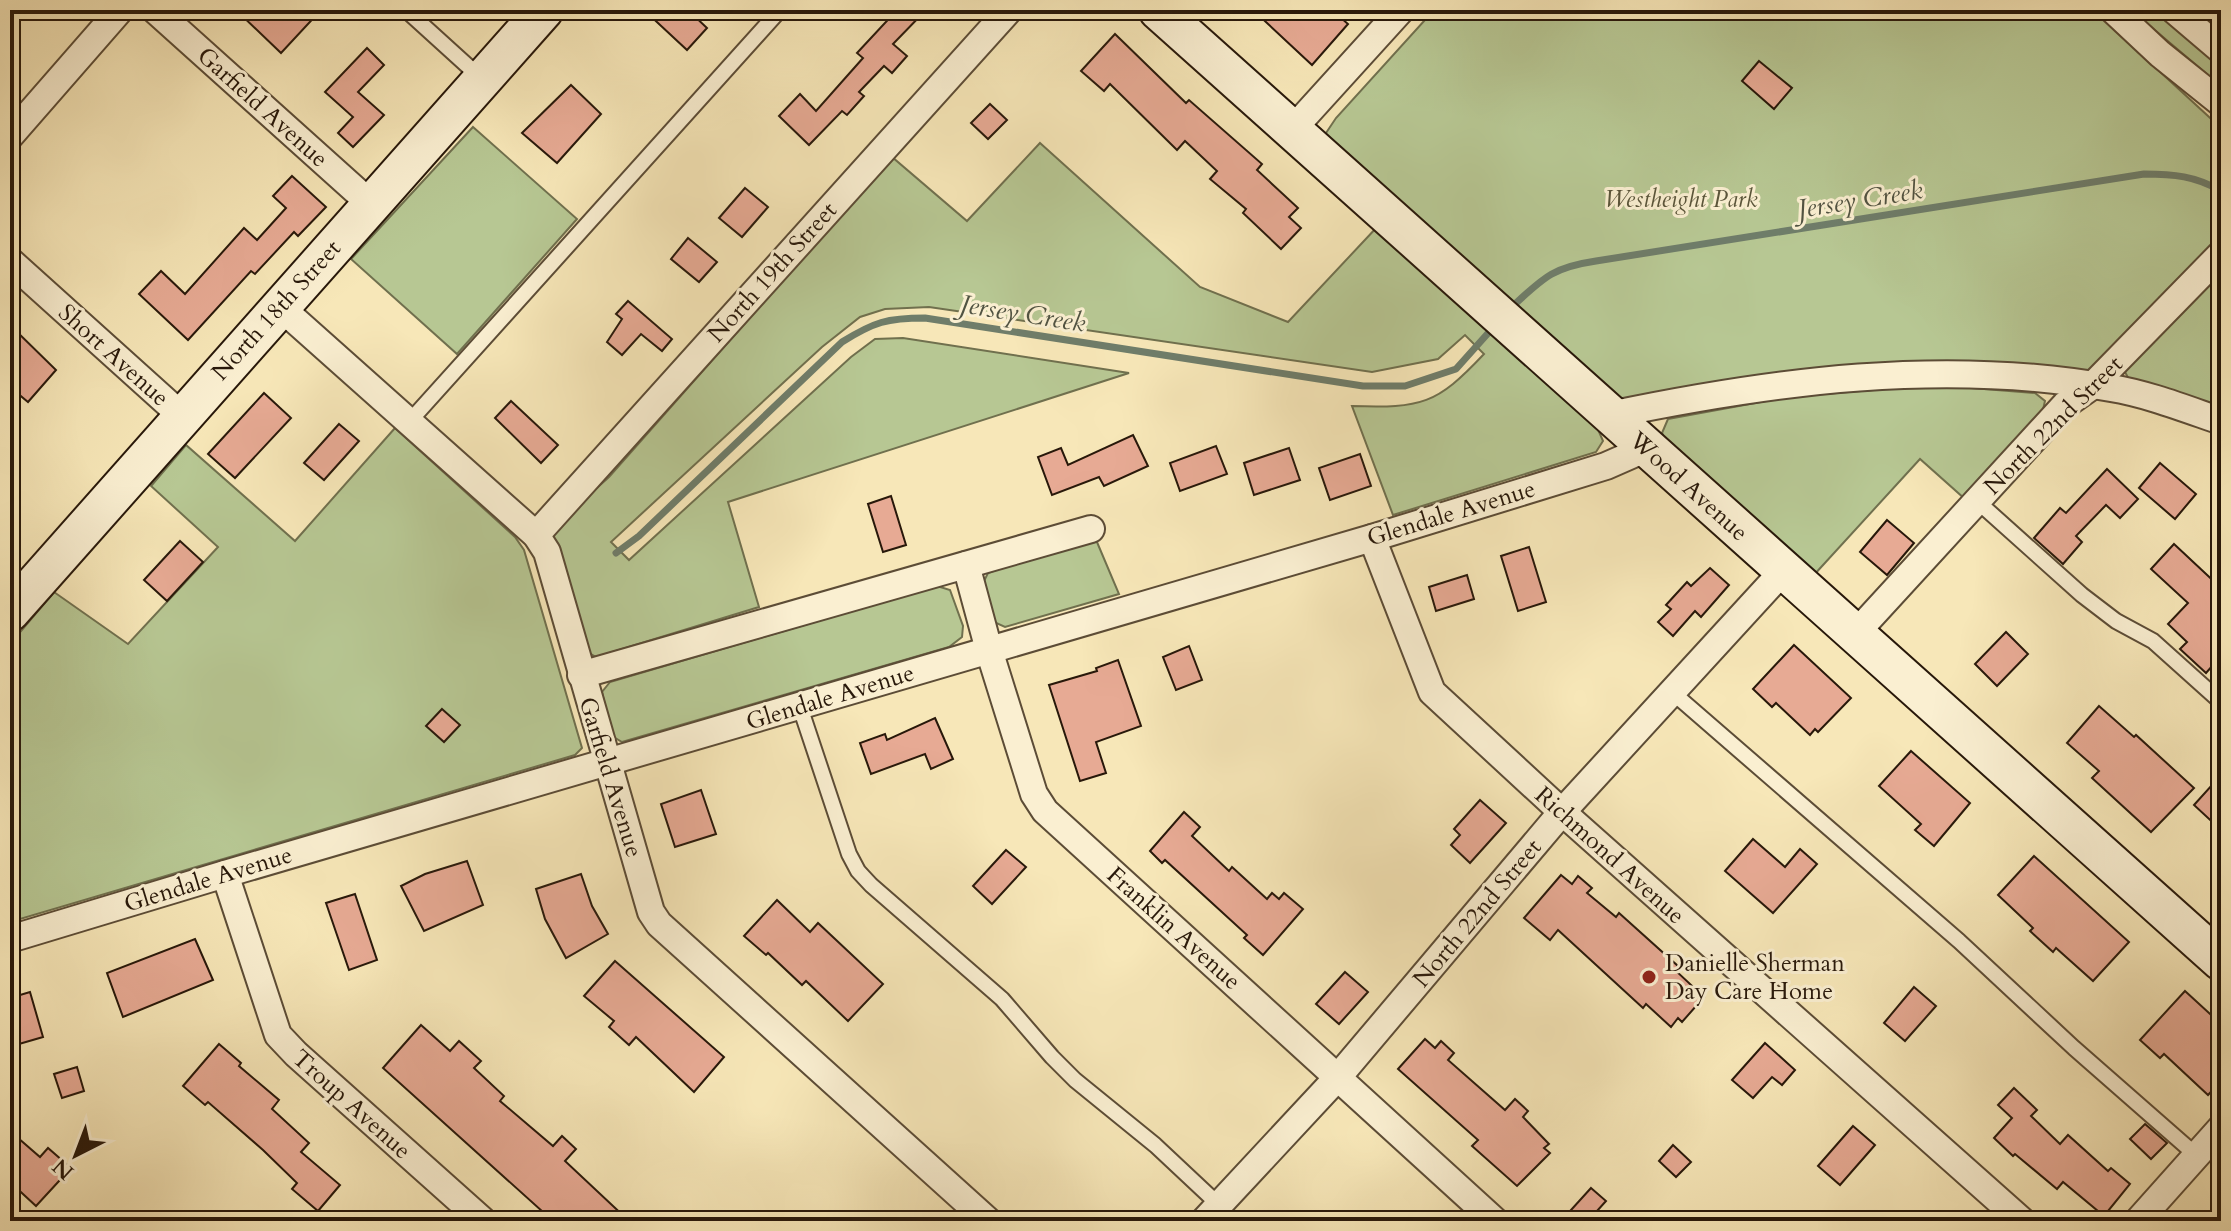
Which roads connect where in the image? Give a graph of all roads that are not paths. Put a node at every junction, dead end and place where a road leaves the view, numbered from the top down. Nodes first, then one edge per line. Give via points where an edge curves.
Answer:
1 (120, 10) edge
2 (155, 10) edge
3 (406, 10) edge
4 (544, 10) edge
5 (780, 10) edge
6 (1009, 10) edge
7 (1158, 10) edge
8 (1401, 10) edge
9 (2113, 10) edge
10 (2174, 10) edge
11 (2221, 50) edge
12 (482, 80) junction
13 (2221, 103) edge
14 (1292, 130) junction
15 (10, 136) edge
16 (372, 205) junction
17 (2221, 254) edge
18 (10, 261) edge
19 (279, 306) junction
20 (2092, 386) junction
21 (1610, 415) junction
22 (182, 416) junction
23 (2221, 421) edge
24 (409, 422) junction
25 (1647, 448) junction
26 (1977, 501) junction
27 (1091, 529) dead end
28 (536, 535) junction
29 (1372, 538) junction
30 (966, 565) junction
31 (1784, 570) junction
32 (10, 612) edge
33 (1855, 634) junction
34 (989, 650) junction
35 (581, 675) junction
36 (1672, 692) junction
37 (2221, 702) edge
38 (800, 707) junction
39 (608, 761) junction
40 (1562, 812) junction
41 (225, 874) junction
42 (10, 939) edge
43 (2221, 961) edge
44 (1338, 1077) junction
45 (2221, 1128) edge
46 (2196, 1155) junction
47 (1212, 1213) edge
48 (483, 1221) edge
49 (988, 1221) edge
50 (1495, 1221) edge
51 (2022, 1221) edge
52 (2138, 1221) edge

1 - 15 street
2 - 16 street, Garfield Avenue
3 - 12 lane
4 - 12 street, North 18th Street
5 - 24 lane
6 - 28 street, North 19th Street
7 - 14 street, Wood Avenue
8 - 14 street
9 - 13 street
10 - 11 street
12 - 16 street, North 18th Street
14 - 21 street, Wood Avenue
16 - 19 street, North 18th Street
17 - 20 street, North 22nd Street
18 - 22 street, Short Avenue
19 - 22 street, North 18th Street
19 - 24 street, Garfield Avenue
20 - 21 street via 2015,376 1895,375 1712,394
20 - 23 street
20 - 26 street, North 22nd Street via 2065,405
21 - 25 street, Wood Avenue
22 - 32 street, North 18th Street
24 - 28 street, Garfield Avenue
25 - 29 street, Glendale Avenue via 1606,466
25 - 31 street, Wood Avenue
26 - 33 street, North 22nd Street
26 - 37 lane via 2082,595 2153,641
27 - 30 street
28 - 35 street, Garfield Avenue via 547,552
29 - 34 street, Glendale Avenue
29 - 40 street, Richmond Avenue via 1432,692
30 - 34 street, Franklin Avenue
30 - 35 street
31 - 33 street, Wood Avenue
31 - 36 street, North 22nd Street
33 - 43 street, Wood Avenue
34 - 38 street, Glendale Avenue
34 - 44 street, Franklin Avenue via 1034,794 1045,811
35 - 39 street, Garfield Avenue
36 - 40 street, North 22nd Street
36 - 46 lane
38 - 39 street, Glendale Avenue
38 - 47 lane via 858,871 1002,999 1075,1080 1155,1145
39 - 41 street, Glendale Avenue
39 - 49 street, Garfield Avenue via 651,912 659,924
40 - 44 street, North 22nd Street
40 - 51 street, Richmond Avenue
41 - 42 street, Glendale Avenue
41 - 48 street, Troup Avenue via 278,1035
44 - 47 street, North 22nd Street
44 - 50 street, Franklin Avenue
45 - 46 street
46 - 52 street

